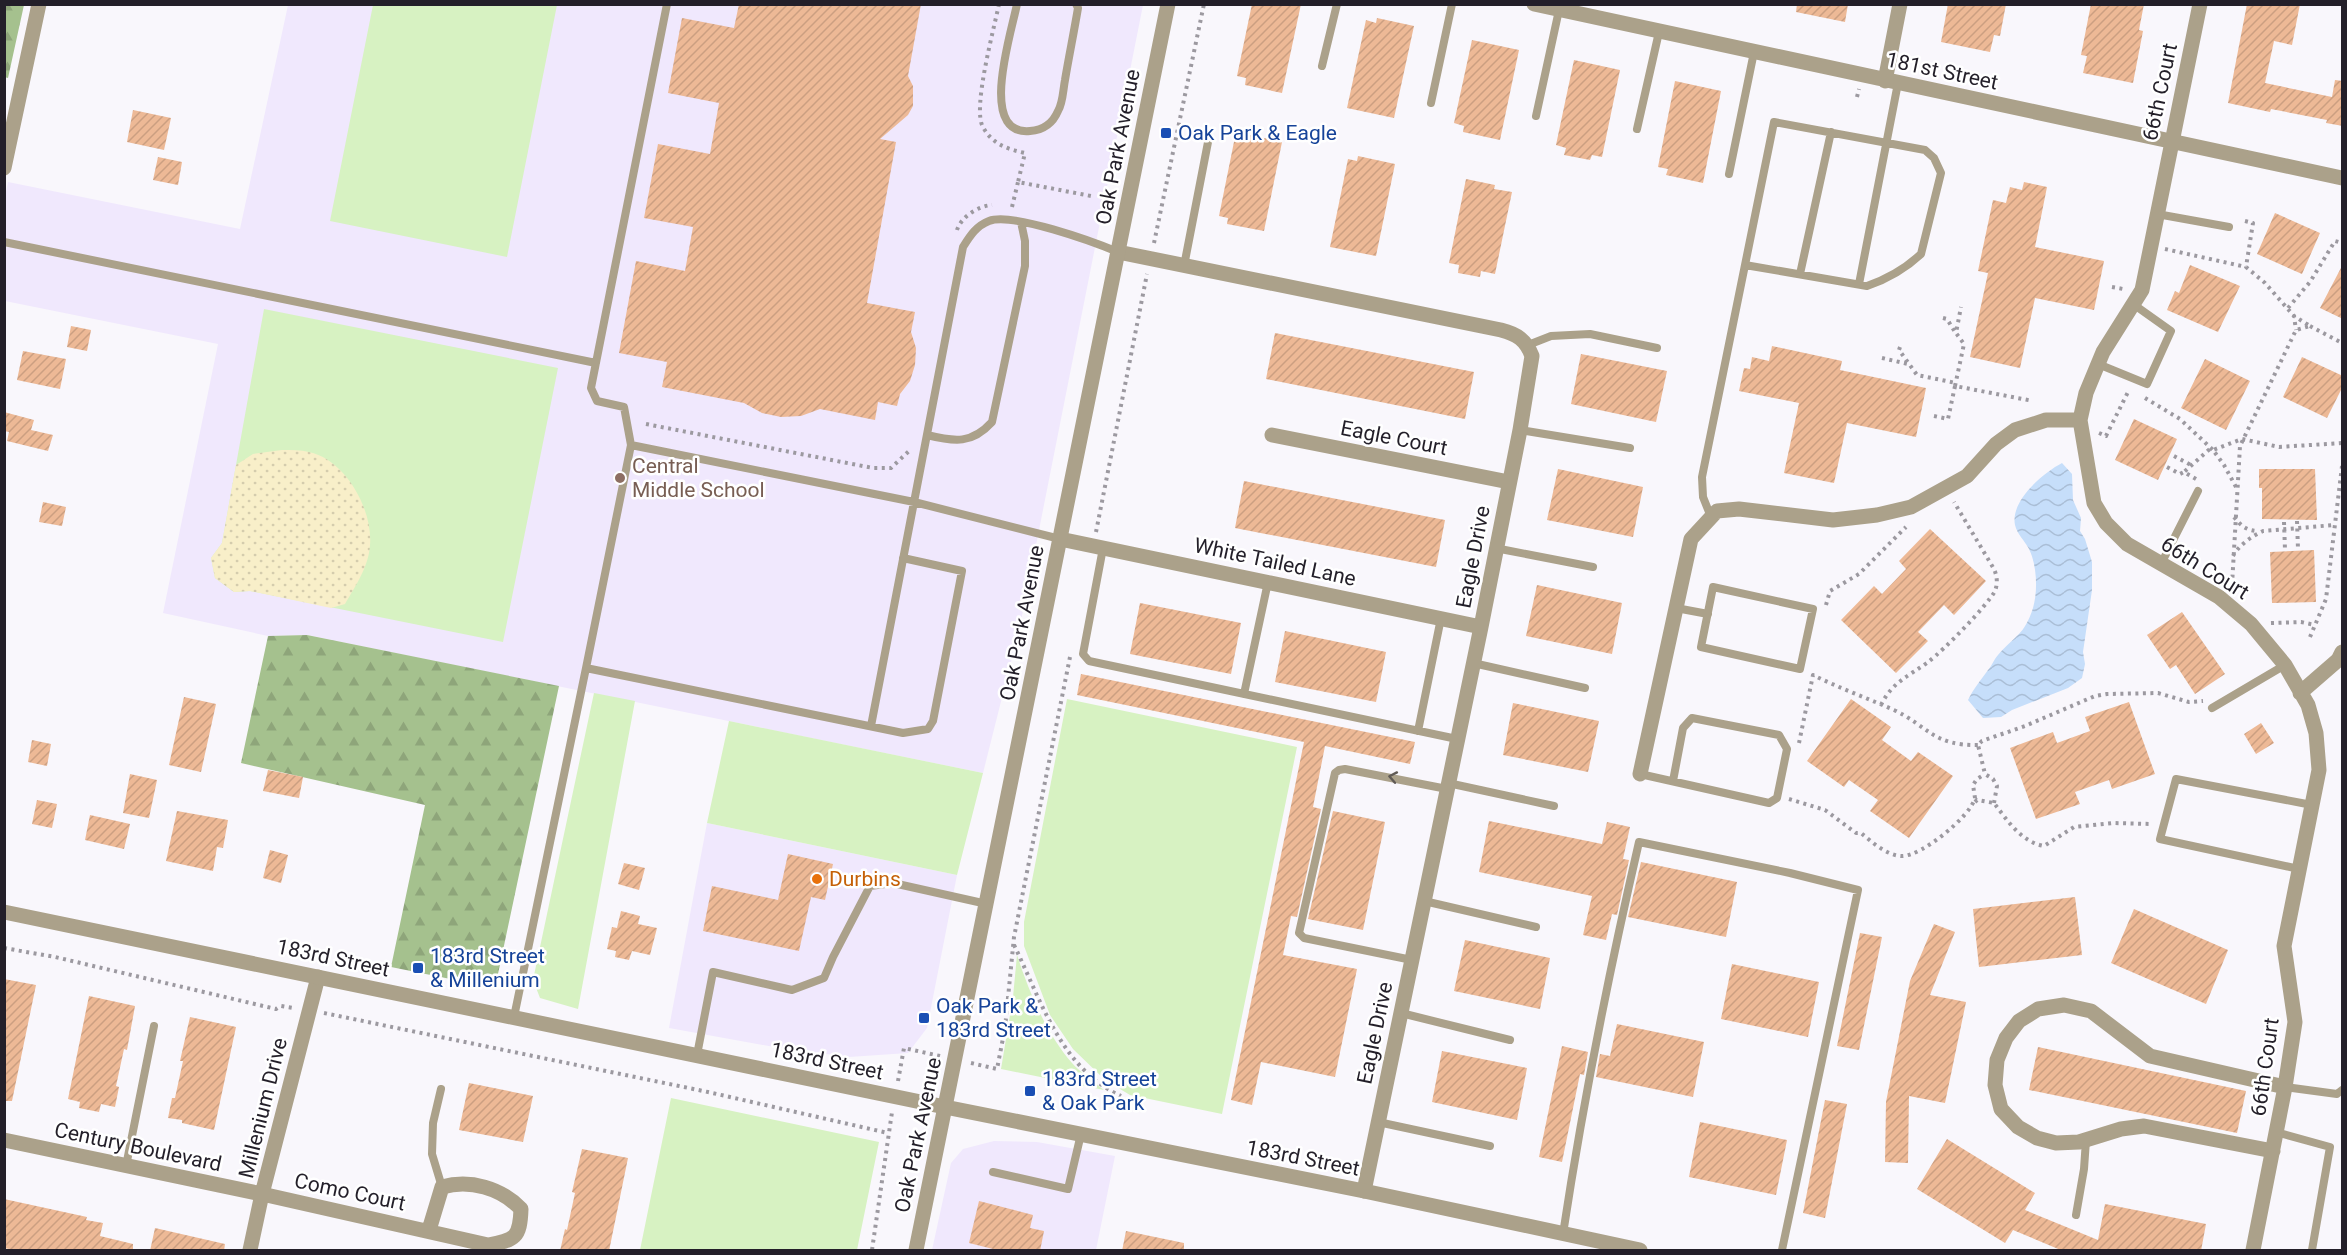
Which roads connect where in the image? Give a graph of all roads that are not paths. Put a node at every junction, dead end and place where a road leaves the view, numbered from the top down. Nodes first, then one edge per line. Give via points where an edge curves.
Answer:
1 (39, 4) edge
2 (667, 4) edge
3 (1017, 4) edge
4 (1076, 4) edge
5 (1168, 4) edge
6 (1337, 4) edge
7 (1452, 4) edge
8 (1534, 4) edge
9 (1900, 4) edge
10 (2200, 4) edge
11 (1559, 10) junction
12 (1659, 32) junction
13 (1754, 52) junction
14 (1322, 66) dead end
15 (1892, 82) junction
16 (1431, 103) dead end
17 (1536, 116) dead end
18 (1636, 129) dead end
19 (1831, 132) junction
20 (1209, 136) dead end
21 (2172, 142) junction
22 (1887, 143) junction
23 (4, 168) edge
24 (1729, 174) dead end
25 (2343, 178) edge
26 (2157, 214) junction
27 (1021, 222) junction
28 (2229, 227) dead end
29 (4, 242) edge
30 (1118, 252) junction
31 (1745, 265) junction
32 (1184, 266) junction
33 (1800, 274) junction
34 (1859, 284) junction
35 (2133, 304) junction
36 (1528, 345) junction
37 (1657, 348) dead end
38 (596, 363) junction
39 (2098, 364) junction
40 (2080, 420) junction
41 (1520, 430) junction
42 (927, 435) junction
43 (1272, 435) dead end
44 (631, 445) junction
45 (1630, 448) dead end
46 (1509, 482) junction
47 (2198, 490) dead end
48 (914, 502) junction
49 (1711, 517) junction
50 (1060, 539) junction
51 (1098, 547) junction
52 (1495, 548) junction
53 (903, 558) junction
54 (2161, 564) junction
55 (1593, 567) dead end
56 (1268, 582) junction
57 (1676, 608) junction
58 (1708, 614) junction
59 (1441, 618) junction
60 (1480, 627) junction
61 (2343, 652) edge
62 (1473, 663) junction
63 (2285, 665) junction
64 (586, 668) junction
65 (1585, 688) dead end
66 (2300, 693) junction
67 (1244, 694) junction
68 (2212, 708) dead end
69 (871, 726) junction
70 (1418, 731) junction
71 (1457, 739) junction
72 (1640, 774) joint
73 (1673, 781) junction
74 (1448, 786) junction
75 (2312, 805) junction
76 (1554, 806) dead end
77 (2299, 869) junction
78 (1424, 901) junction
79 (987, 903) junction
80 (4, 912) edge
81 (1536, 927) dead end
82 (1412, 960) junction
83 (318, 977) junction
84 (1401, 1013) junction
85 (514, 1017) junction
86 (154, 1026) dead end
87 (1510, 1040) dead end
88 (697, 1055) junction
89 (2285, 1087) junction
90 (441, 1089) dead end
91 (2343, 1090) edge
92 (945, 1107) junction
93 (1378, 1122) junction
94 (2276, 1132) junction
95 (1081, 1134) junction
96 (4, 1140) edge
97 (2086, 1140) junction
98 (1490, 1146) dead end
99 (2272, 1151) junction
100 (126, 1167) junction
101 (993, 1172) dead end
102 (442, 1187) junction
103 (1364, 1191) junction
104 (262, 1194) junction
105 (2076, 1215) dead end
106 (429, 1230) junction
107 (1563, 1234) junction
108 (250, 1251) edge
109 (916, 1251) edge
110 (1640, 1251) edge
111 (1782, 1251) edge
112 (2253, 1251) edge
113 (2312, 1251) edge

1 - 23 street
2 - 38 lane
3 - 4 lane via 1000,106 1007,122 1023,132 1047,126 1060,108
5 - 30 street, Oak Park Avenue
6 - 14 lane
7 - 16 lane
8 - 11 street, 181st Street
9 - 15 street
10 - 21 street, 66th Court
11 - 12 street, 181st Street
11 - 17 lane
12 - 13 street, 181st Street
12 - 18 lane
13 - 15 street, 181st Street
13 - 24 lane
15 - 21 street, 181st Street
15 - 22 lane
19 - 22 lane
19 - 31 lane via 1774,122
19 - 33 lane
20 - 32 lane
21 - 25 street, 181st Street
21 - 26 street, 66th Court
22 - 34 lane
22 - 34 lane via 1925,150 1941,173 1920,254 1885,279 1866,286
26 - 28 lane
26 - 35 street, 66th Court via 2142,290
27 - 30 lane via 1074,235
27 - 42 lane via 991,220 975,230 963,247
27 - 42 lane via 1025,266 992,422 980,435 967,439
29 - 38 lane
30 - 32 street
30 - 50 street, Oak Park Avenue
31 - 33 lane
31 - 49 lane via 1702,477 1703,497
32 - 36 street via 1501,330 1516,334
33 - 34 lane
35 - 39 street, 66th Court
35 - 39 lane via 2171,331 2147,384
36 - 37 lane via 1551,336 1590,334
36 - 41 street, Eagle Drive via 1532,366
38 - 44 lane via 591,388 597,402 624,407
39 - 40 street, 66th Court
40 - 49 street via 2046,420 2015,430 1996,444 1967,476 1911,507 1833,520 1739,509 1717,511
40 - 54 street, 66th Court via 2094,503 2106,523 2127,544
41 - 45 lane
41 - 46 street, Eagle Drive
42 - 48 lane
43 - 46 street, Eagle Court
44 - 48 lane
44 - 64 lane
46 - 52 street, Eagle Drive
47 - 54 lane
48 - 50 lane
48 - 53 lane
49 - 57 street via 1691,539
50 - 51 street, White Tailed Lane
50 - 79 street, Oak Park Avenue
51 - 56 street, White Tailed Lane
51 - 67 lane via 1083,654 1089,661
52 - 55 lane
52 - 60 street, Eagle Drive
53 - 69 lane
53 - 69 lane via 962,571 933,721 928,729 903,733
54 - 63 street, 66th Court via 2219,597 2251,624
56 - 59 street, White Tailed Lane
56 - 67 lane
57 - 58 lane
57 - 72 street
58 - 58 lane via 1713,587 1813,609 1800,669 1701,647
59 - 60 street, White Tailed Lane
59 - 70 lane
60 - 62 street, Eagle Drive
61 - 66 street
62 - 65 lane
62 - 71 street, Eagle Drive
63 - 66 street, 66th Court
63 - 68 lane
64 - 69 lane
64 - 85 lane
66 - 75 street, 66th Court via 2316,733 2319,770
67 - 70 lane
70 - 71 lane
71 - 74 street, Eagle Drive
72 - 73 lane
73 - 73 lane via 1769,803 1777,798 1787,749 1779,735 1692,718 1683,728
74 - 76 lane
74 - 78 street, Eagle Drive
74 -> 82 lane via 1355,771 1335,773 1299,933 1304,938
75 - 77 street, 66th Court
75 - 77 lane via 2176,779 2160,839
77 - 89 street, 66th Court via 2284,946 2295,1022
78 - 81 lane
78 - 82 street, Eagle Drive
79 - 88 lane via 893,883 870,886 824,978 792,990 714,972
79 - 92 street, Oak Park Avenue
80 - 83 street, 183rd Street
82 - 84 street, Eagle Drive
83 - 85 street, 183rd Street
83 - 104 street, Millenium Drive
84 - 87 lane
84 - 93 street, Eagle Drive
85 - 88 street, 183rd Street
86 - 100 lane
88 - 92 street, 183rd Street
89 - 91 lane via 2337,1094
89 - 94 street, 66th Court
89 - 97 street via 2150,1056 2091,1011 2064,1005 2038,1009 2019,1021 1997,1060 1995,1085 2001,1109 2018,1127 2037,1138 2056,1143
90 - 102 lane via 433,1123 432,1154
92 - 95 street, 183rd Street
92 - 109 street, Oak Park Avenue
93 - 98 lane
93 - 103 street, Eagle Drive
94 - 99 street, 66th Court
94 - 113 lane via 2330,1147
95 - 101 lane via 1068,1189
95 - 103 street, 183rd Street
96 - 100 street, Century Boulevard
97 - 99 street via 2144,1126
97 - 105 lane
99 - 112 street, 66th Court
100 - 104 street, Century Boulevard
102 - 106 street, Como Court
102 - 106 street, Como Court via 459,1182 500,1192 521,1209 521,1228 510,1241 488,1245
103 - 107 street, 183rd Street
104 - 106 street, Como Court
104 - 108 street, Millenium Drive
107 - 110 street, 183rd Street
107 - 111 lane via 1609,970 1639,842 1858,890

